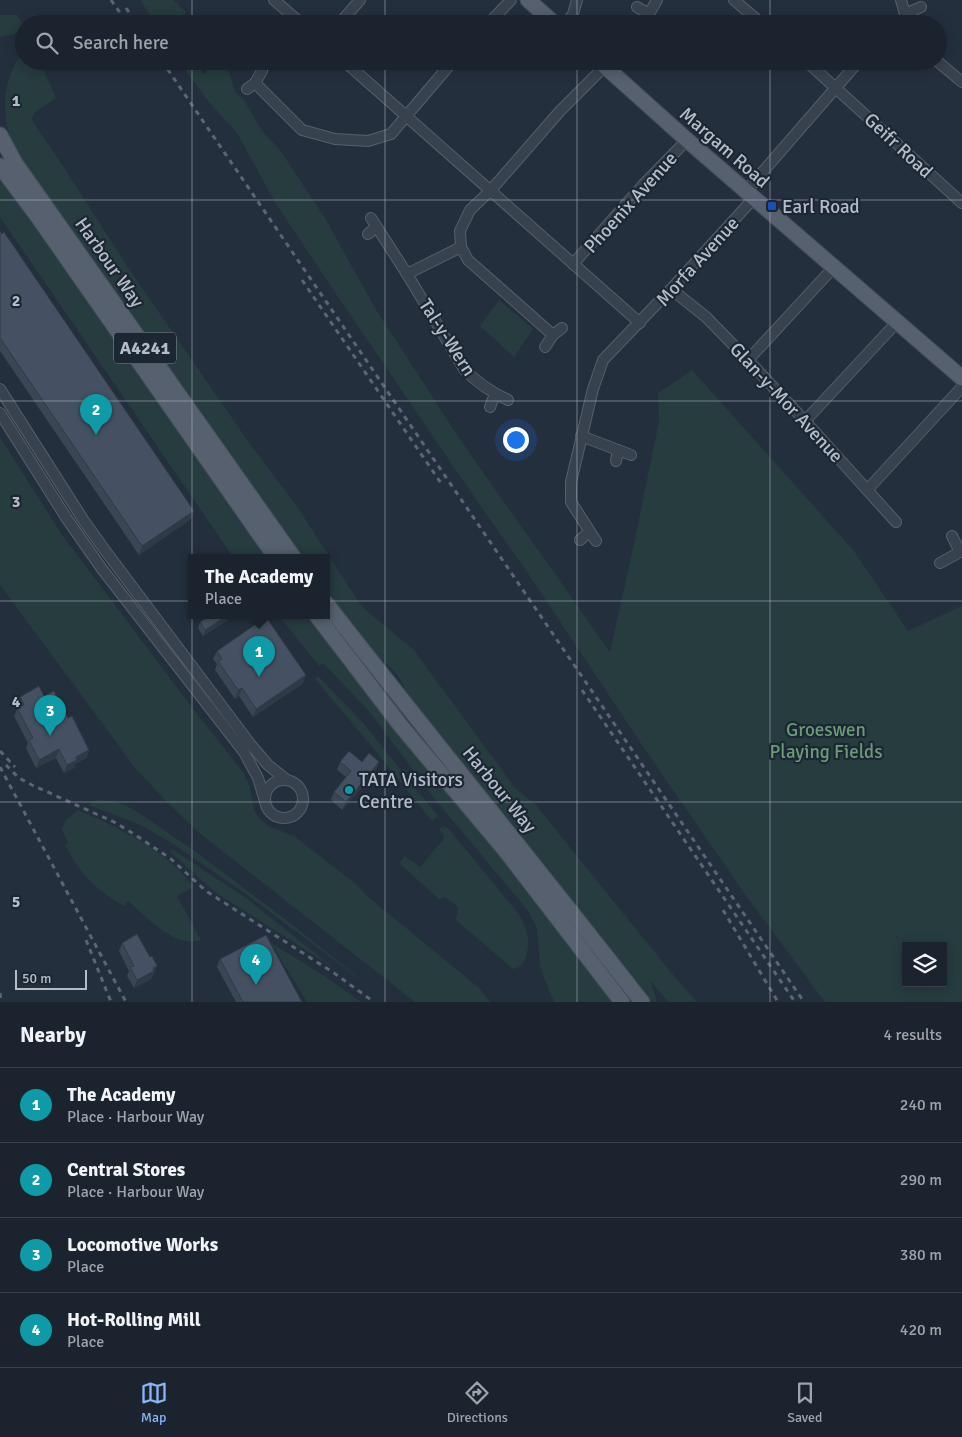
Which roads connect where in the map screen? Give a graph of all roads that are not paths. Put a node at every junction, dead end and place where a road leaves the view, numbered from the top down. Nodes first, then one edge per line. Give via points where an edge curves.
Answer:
1 (274, 0) edge
2 (360, 0) edge
3 (511, 0) edge
4 (528, 0) edge
5 (577, 0) edge
6 (657, 0) edge
7 (734, 0) edge
8 (901, 0) edge
9 (921, 7) dead end
10 (637, 8) dead end
11 (292, 15) edge
12 (347, 15) edge
13 (497, 15) edge
14 (545, 15) edge
15 (572, 15) edge
16 (752, 15) edge
17 (903, 15) edge
18 (910, 15) edge
19 (947, 69) edge
20 (354, 70) edge
21 (446, 70) edge
22 (597, 70) edge
23 (609, 70) edge
24 (816, 70) edge
25 (851, 70) edge
26 (262, 71) dead end
27 (962, 82) edge
28 (836, 87) junction
29 (406, 116) junction
30 (0, 135) edge
31 (686, 140) junction
32 (0, 166) edge
33 (491, 190) junction
34 (750, 195) junction
35 (962, 203) edge
36 (368, 234) dead end
37 (461, 247) junction
38 (573, 264) junction
39 (834, 267) junction
40 (407, 274) junction
41 (671, 290) junction
42 (898, 321) junction
43 (640, 323) junction
44 (562, 328) dead end
45 (553, 335) junction
46 (545, 347) dead end
47 (748, 360) junction
48 (961, 378) edge
49 (0, 389) edge
50 (495, 394) junction
51 (508, 400) dead end
52 (490, 407) dead end
53 (0, 413) edge
54 (805, 420) junction
55 (581, 436) junction
56 (631, 455) dead end
57 (868, 489) junction
58 (896, 522) dead end
59 (589, 532) junction
60 (952, 536) dead end
61 (580, 540) dead end
62 (596, 542) dead end
63 (961, 551) edge
64 (273, 554) edge
65 (291, 554) edge
66 (940, 563) dead end
67 (330, 608) edge
68 (319, 619) edge
69 (287, 780) junction
70 (265, 801) junction
71 (622, 1002) edge
72 (642, 1002) edge

1 - 11 street
2 - 12 street
3 - 13 street
4 - 14 main road
5 - 15 street
6 - 10 street via 649,14
7 - 16 street
8 - 17 street
9 - 18 street
19 - 27 street
20 - 29 street
21 - 29 street
22 - 33 street
23 - 31 main road, Margam Road
24 - 28 street, Geifr Road
25 - 28 street
26 - 29 street via 251,86 302,130 335,139 368,141 391,134
28 - 34 street
28 - 35 street, Geifr Road
29 - 33 street
30 - 65 main road, Harbour Way / A4241 via 15,163
31 - 34 main road, Margam Road
31 - 38 street, Phoenix Avenue
32 - 64 main road, Harbour Way / A4241
33 - 37 street via 470,210 460,231
33 - 38 street
34 - 39 main road, Margam Road
34 - 41 street, Morfa Avenue
36 - 40 street, Tal-y-Wern via 374,223
37 - 40 street
37 - 45 street via 468,260
38 - 43 street
39 - 42 main road, Margam Road
39 - 47 street
40 - 50 street, Tal-y-Wern via 464,369
41 - 43 street, Morfa Avenue
41 - 47 street, Glan-y-Mor Avenue via 706,318
42 - 48 main road, Margam Road
42 - 54 street
43 - 55 street, Morfa Avenue via 603,360 592,389
44 - 45 street
45 - 46 street
47 - 54 street, Glan-y-Mor Avenue
48 - 57 street
49 - 69 street via 104,549 251,746 268,766
50 - 51 street, Tal-y-Wern
50 - 52 street
53 - 70 street via 102,569 244,752 258,778
54 - 57 street, Glan-y-Mor Avenue
55 - 56 street via 617,455
55 - 59 street, Morfa Avenue via 571,482 571,502
57 - 58 street, Glan-y-Mor Avenue
59 - 61 street
59 - 62 street, Morfa Avenue
60 - 63 street
63 - 66 street
67 - 72 main road, Harbour Way
68 - 71 main road, Harbour Way
69 - 70 street via 271,785
69 - 70 street via 297,784 303,793 299,811 288,818 278,817 269,811

